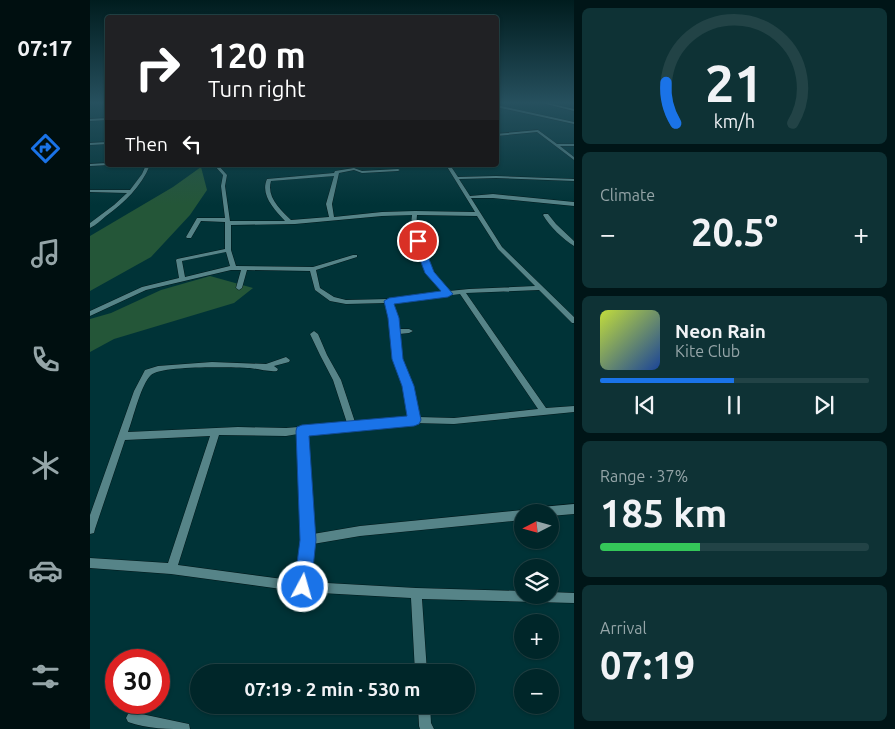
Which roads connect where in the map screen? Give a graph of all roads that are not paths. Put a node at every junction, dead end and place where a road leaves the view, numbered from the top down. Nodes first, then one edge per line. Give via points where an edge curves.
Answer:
1 (546, 137) edge
2 (105, 143) edge
3 (90, 144) edge
4 (557, 145) junction
5 (574, 145) edge
6 (574, 159) edge
7 (105, 164) edge
8 (90, 166) edge
9 (147, 167) edge
10 (217, 167) edge
11 (449, 167) edge
12 (397, 168) edge
13 (336, 174) junction
14 (400, 176) dead end
15 (457, 178) junction
16 (574, 180) edge
17 (90, 191) edge
18 (131, 192) junction
19 (470, 197) junction
20 (574, 204) edge
21 (415, 213) junction
22 (479, 214) junction
23 (546, 215) dead end
24 (332, 218) junction
25 (228, 221) junction
26 (288, 222) junction
27 (90, 226) edge
28 (189, 237) dead end
29 (574, 243) edge
30 (228, 250) junction
31 (355, 256) dead end
32 (234, 268) junction
33 (244, 269) junction
34 (313, 269) junction
35 (182, 279) junction
36 (239, 288) dead end
37 (539, 288) junction
38 (462, 292) junction
39 (448, 294) junction
40 (389, 301) junction
41 (563, 311) junction
42 (574, 311) edge
43 (90, 314) edge
44 (574, 321) edge
45 (409, 331) dead end
46 (395, 332) junction
47 (314, 334) dead end
48 (286, 360) dead end
49 (574, 409) edge
50 (544, 412) junction
51 (414, 420) junction
52 (352, 425) junction
53 (302, 431) junction
54 (215, 434) junction
55 (123, 436) junction
56 (574, 509) edge
57 (559, 510) edge
58 (514, 516) edge
59 (90, 529) edge
60 (308, 540) junction
61 (90, 563) edge
62 (171, 569) junction
63 (303, 587) junction
64 (416, 594) junction
65 (574, 598) edge
66 (421, 664) edge
67 (424, 714) edge
68 (132, 718) dead end
69 (184, 729) edge
70 (428, 729) edge

1 - 4 street
2 - 3 street
4 - 5 street
4 - 6 street
7 - 8 street
9 - 18 street
10 - 25 street via 224,176 222,186
11 - 15 street
12 - 13 street via 368,172 346,170
12 - 14 street
13 - 24 street via 329,204
13 - 26 street via 269,180 268,193
15 - 16 street
15 - 19 street
17 - 18 street
18 - 27 street
19 - 20 street via 493,196
19 - 22 street
21 - 22 street
21 - 24 street
21 - 39 street via 418,241 430,273
22 - 37 street via 500,248
23 - 29 street
24 - 26 street
25 - 26 street
25 - 28 street via 200,219
25 - 30 street
30 - 32 street
30 - 35 street via 179,260
31 - 34 street
32 - 33 street
32 - 35 street
33 - 34 street
33 - 36 street
34 - 40 street via 317,289 332,299 346,302
35 - 43 street via 144,288
37 - 38 street
37 - 41 street
38 - 39 street
38 - 50 street
39 - 40 street
40 - 46 street
41 - 42 street
41 - 44 street
45 - 46 street
46 - 51 street via 398,359 408,386
47 - 52 street
48 - 55 street via 271,367 250,364 148,371
49 - 50 street
50 - 51 street via 454,421
51 - 52 street
52 - 53 street
53 - 54 street
53 - 60 street
54 - 55 street
54 - 62 street
55 - 59 street
56 - 57 street
58 - 60 street via 360,531
60 - 63 street
61 - 62 street
62 - 63 street
63 - 64 street
64 - 65 street
64 - 66 street
67 - 70 street
68 - 69 street

